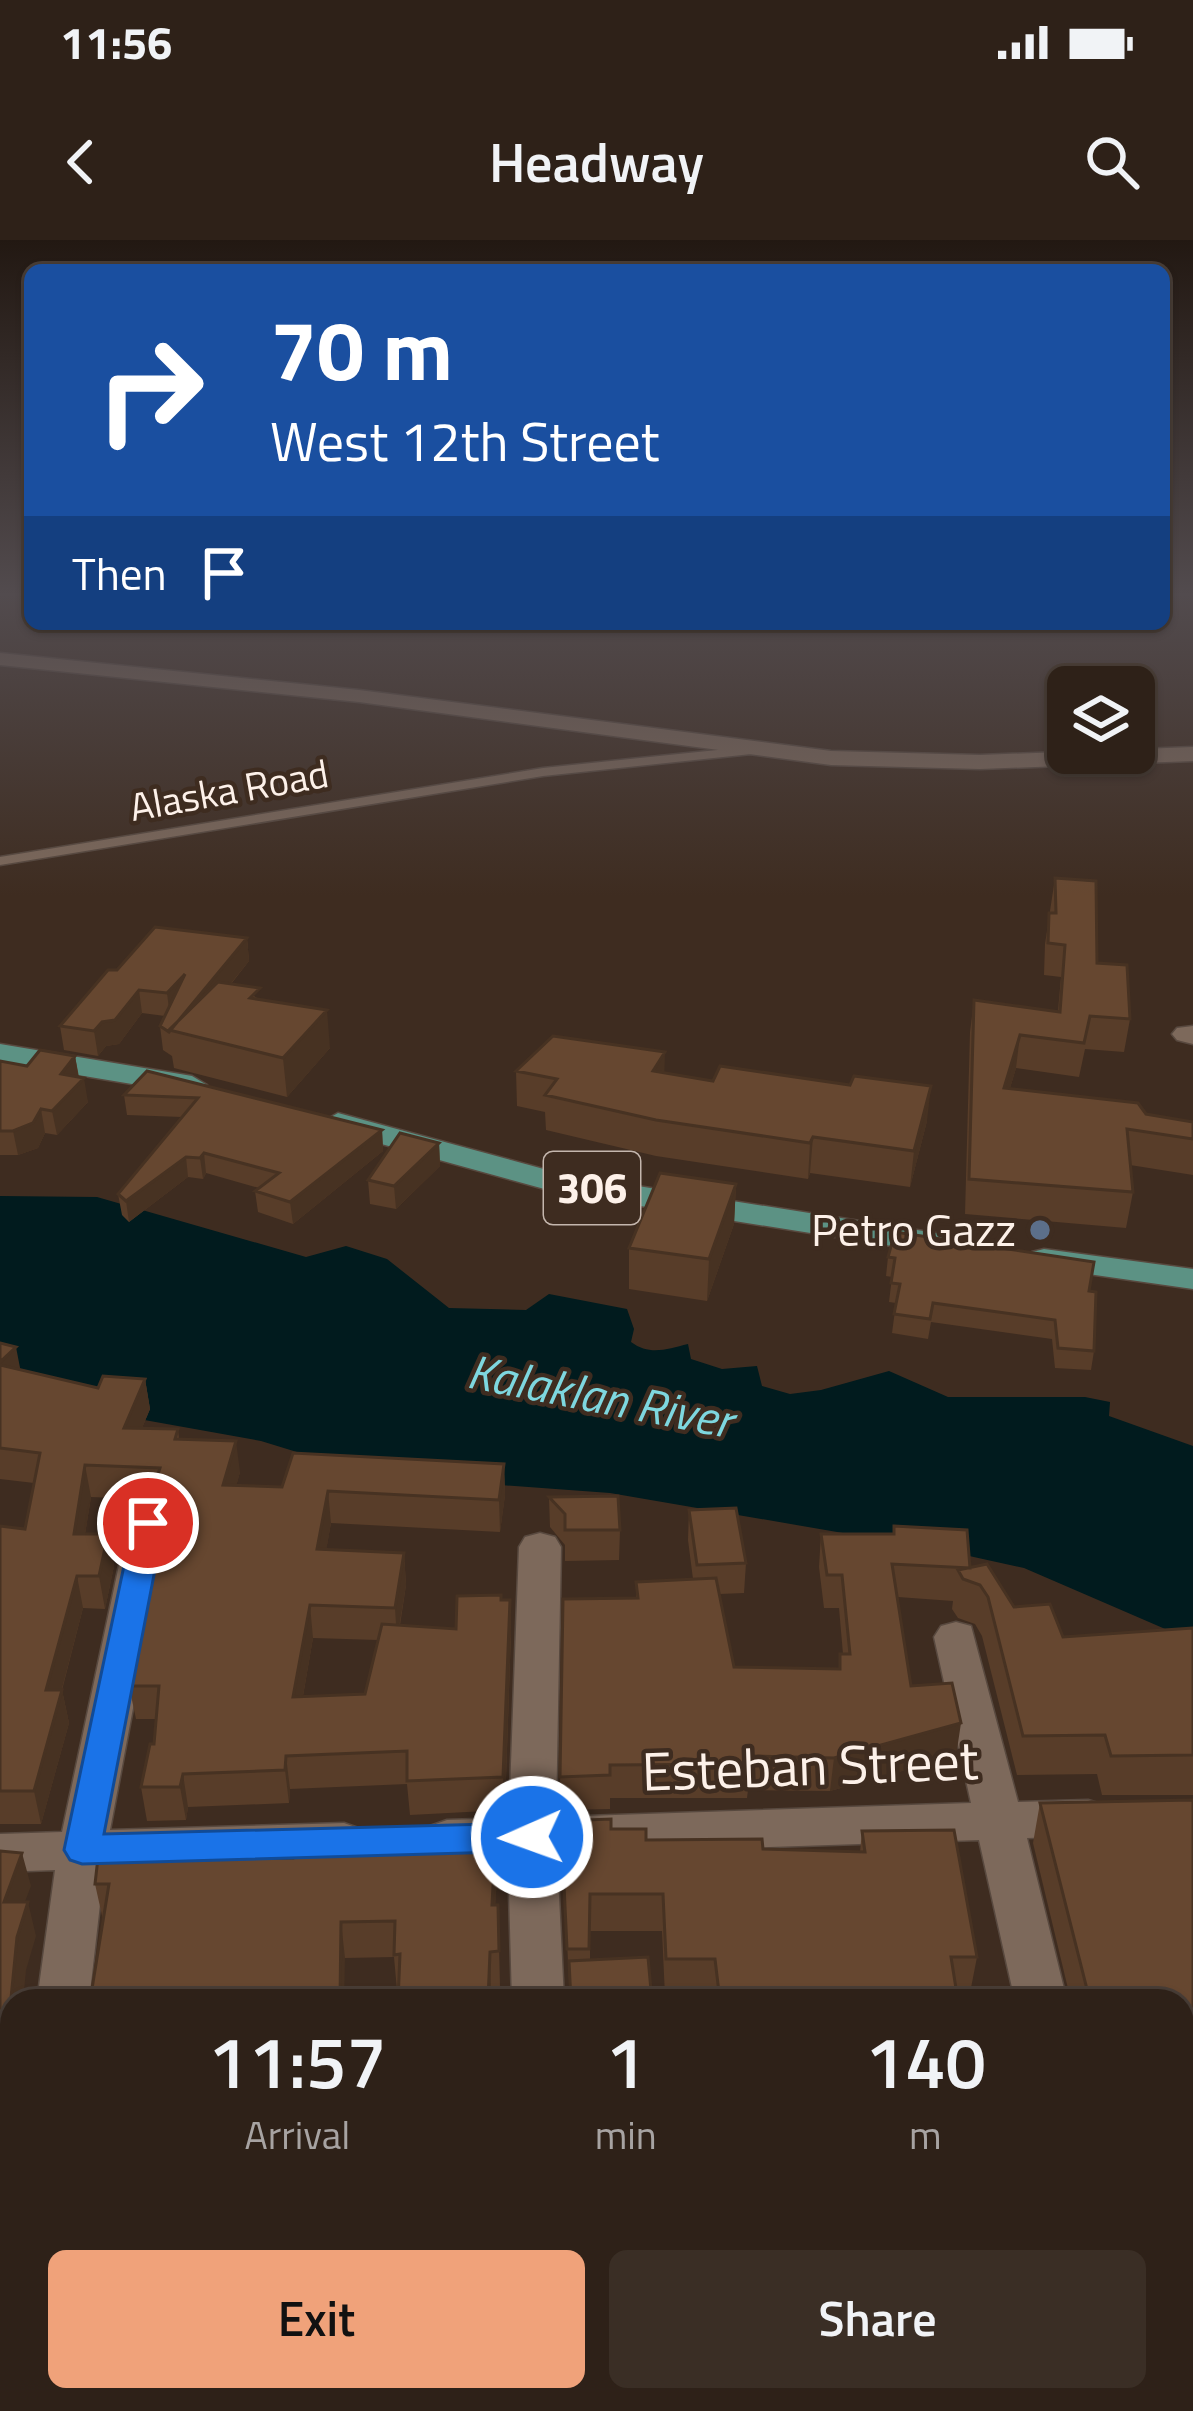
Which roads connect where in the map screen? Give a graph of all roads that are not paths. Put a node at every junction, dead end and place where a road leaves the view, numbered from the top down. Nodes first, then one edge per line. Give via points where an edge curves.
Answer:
1 (333, 693) edge
2 (756, 750) junction
3 (1193, 754) edge
4 (0, 861) edge
5 (0, 1053) edge
6 (224, 1093) edge
7 (304, 1112) edge
8 (963, 1247) edge
9 (1009, 1254) edge
10 (1193, 1280) edge
11 (148, 1523) dead end
12 (540, 1546) dead end
13 (956, 1637) dead end
14 (1127, 1817) edge
15 (996, 1819) junction
16 (532, 1837) junction
17 (82, 1850) junction
18 (0, 1853) edge
19 (65, 1989) edge
20 (538, 1989) edge
21 (1038, 1989) edge

1 - 2 street
2 - 3 street via 980,762
2 - 4 lane, Alaska Road via 498,778
5 - 6 main road
7 - 8 main road, 306 via 559,1183
9 - 10 main road
11 - 17 street
12 - 16 street
13 - 15 street
14 - 15 street, Esteban Street
15 - 16 street, Esteban Street
15 - 21 street
16 - 17 street, Esteban Street
16 - 20 street
17 - 18 street, Esteban Street
17 - 19 street

